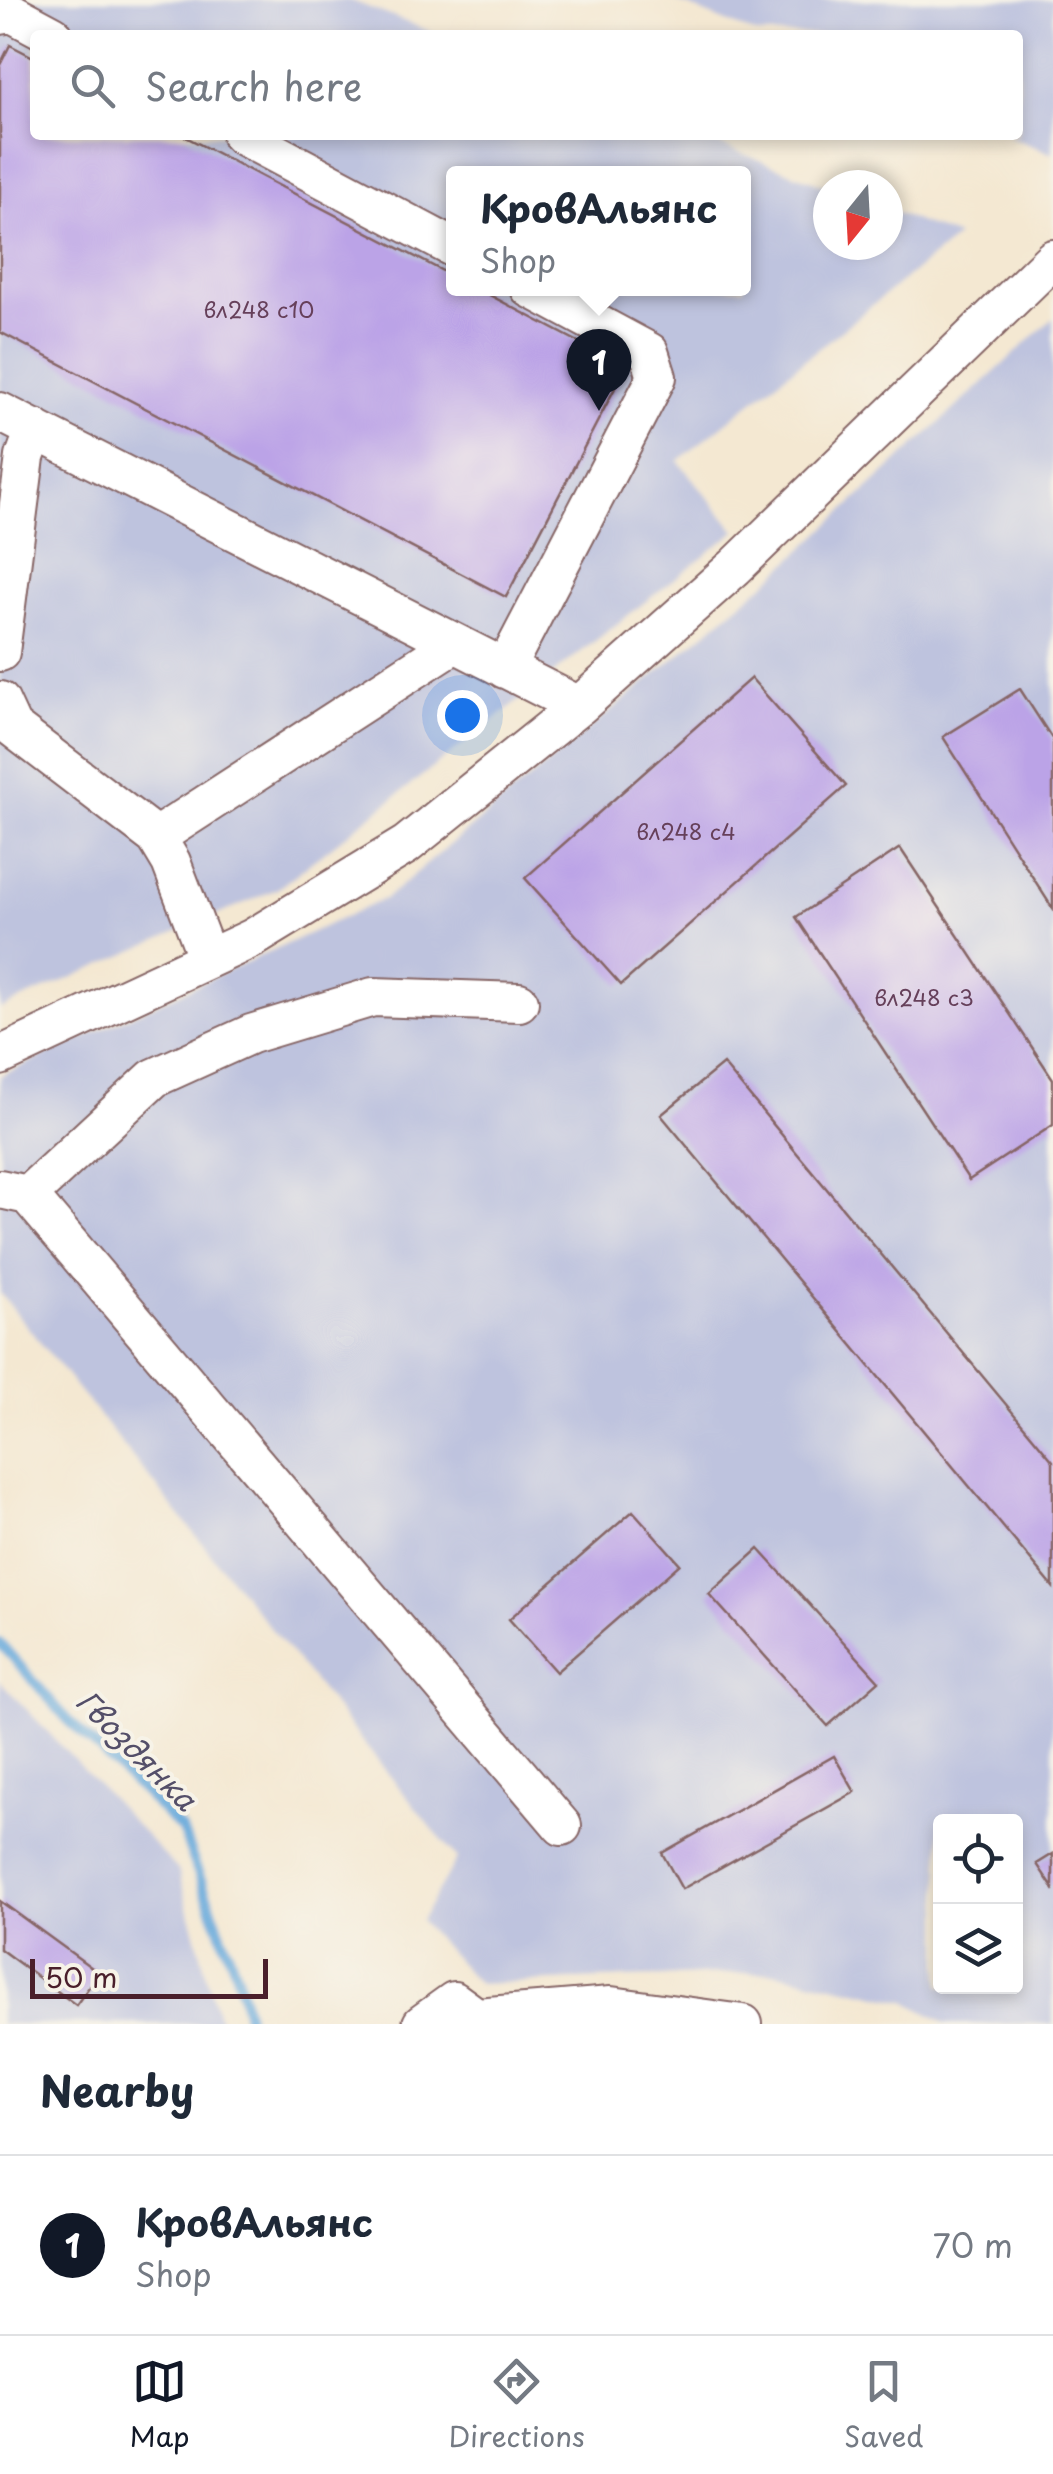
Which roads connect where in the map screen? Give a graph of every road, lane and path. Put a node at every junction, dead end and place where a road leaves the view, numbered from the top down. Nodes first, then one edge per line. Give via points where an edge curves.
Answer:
1 (0, 15) edge
2 (44, 30) edge
3 (250, 140) edge
4 (446, 244) edge
5 (1053, 259) edge
6 (545, 296) edge
7 (0, 412) edge
8 (34, 429) junction
9 (455, 643) junction
10 (0, 652) edge
11 (505, 669) junction
12 (0, 700) edge
13 (579, 706) junction
14 (156, 837) junction
15 (208, 959) junction
16 (520, 1002) dead end
17 (0, 1056) edge
18 (14, 1192) edge
19 (562, 1826) dead end
20 (422, 2024) edge
21 (742, 2024) edge

1 - 2 street via 12,13
3 - 4 street
5 - 13 street via 736,567
6 - 11 street via 650,352 656,377
7 - 8 street
8 - 9 street
8 - 10 street
9 - 11 street
9 - 14 street
11 - 13 street
12 - 14 street via 12,728
13 - 15 street via 406,845
14 - 15 street
15 - 17 street
16 - 18 street via 373,997 252,1034 154,1078
18 - 19 street
20 - 21 street via 454,2001 476,2017 611,2006

